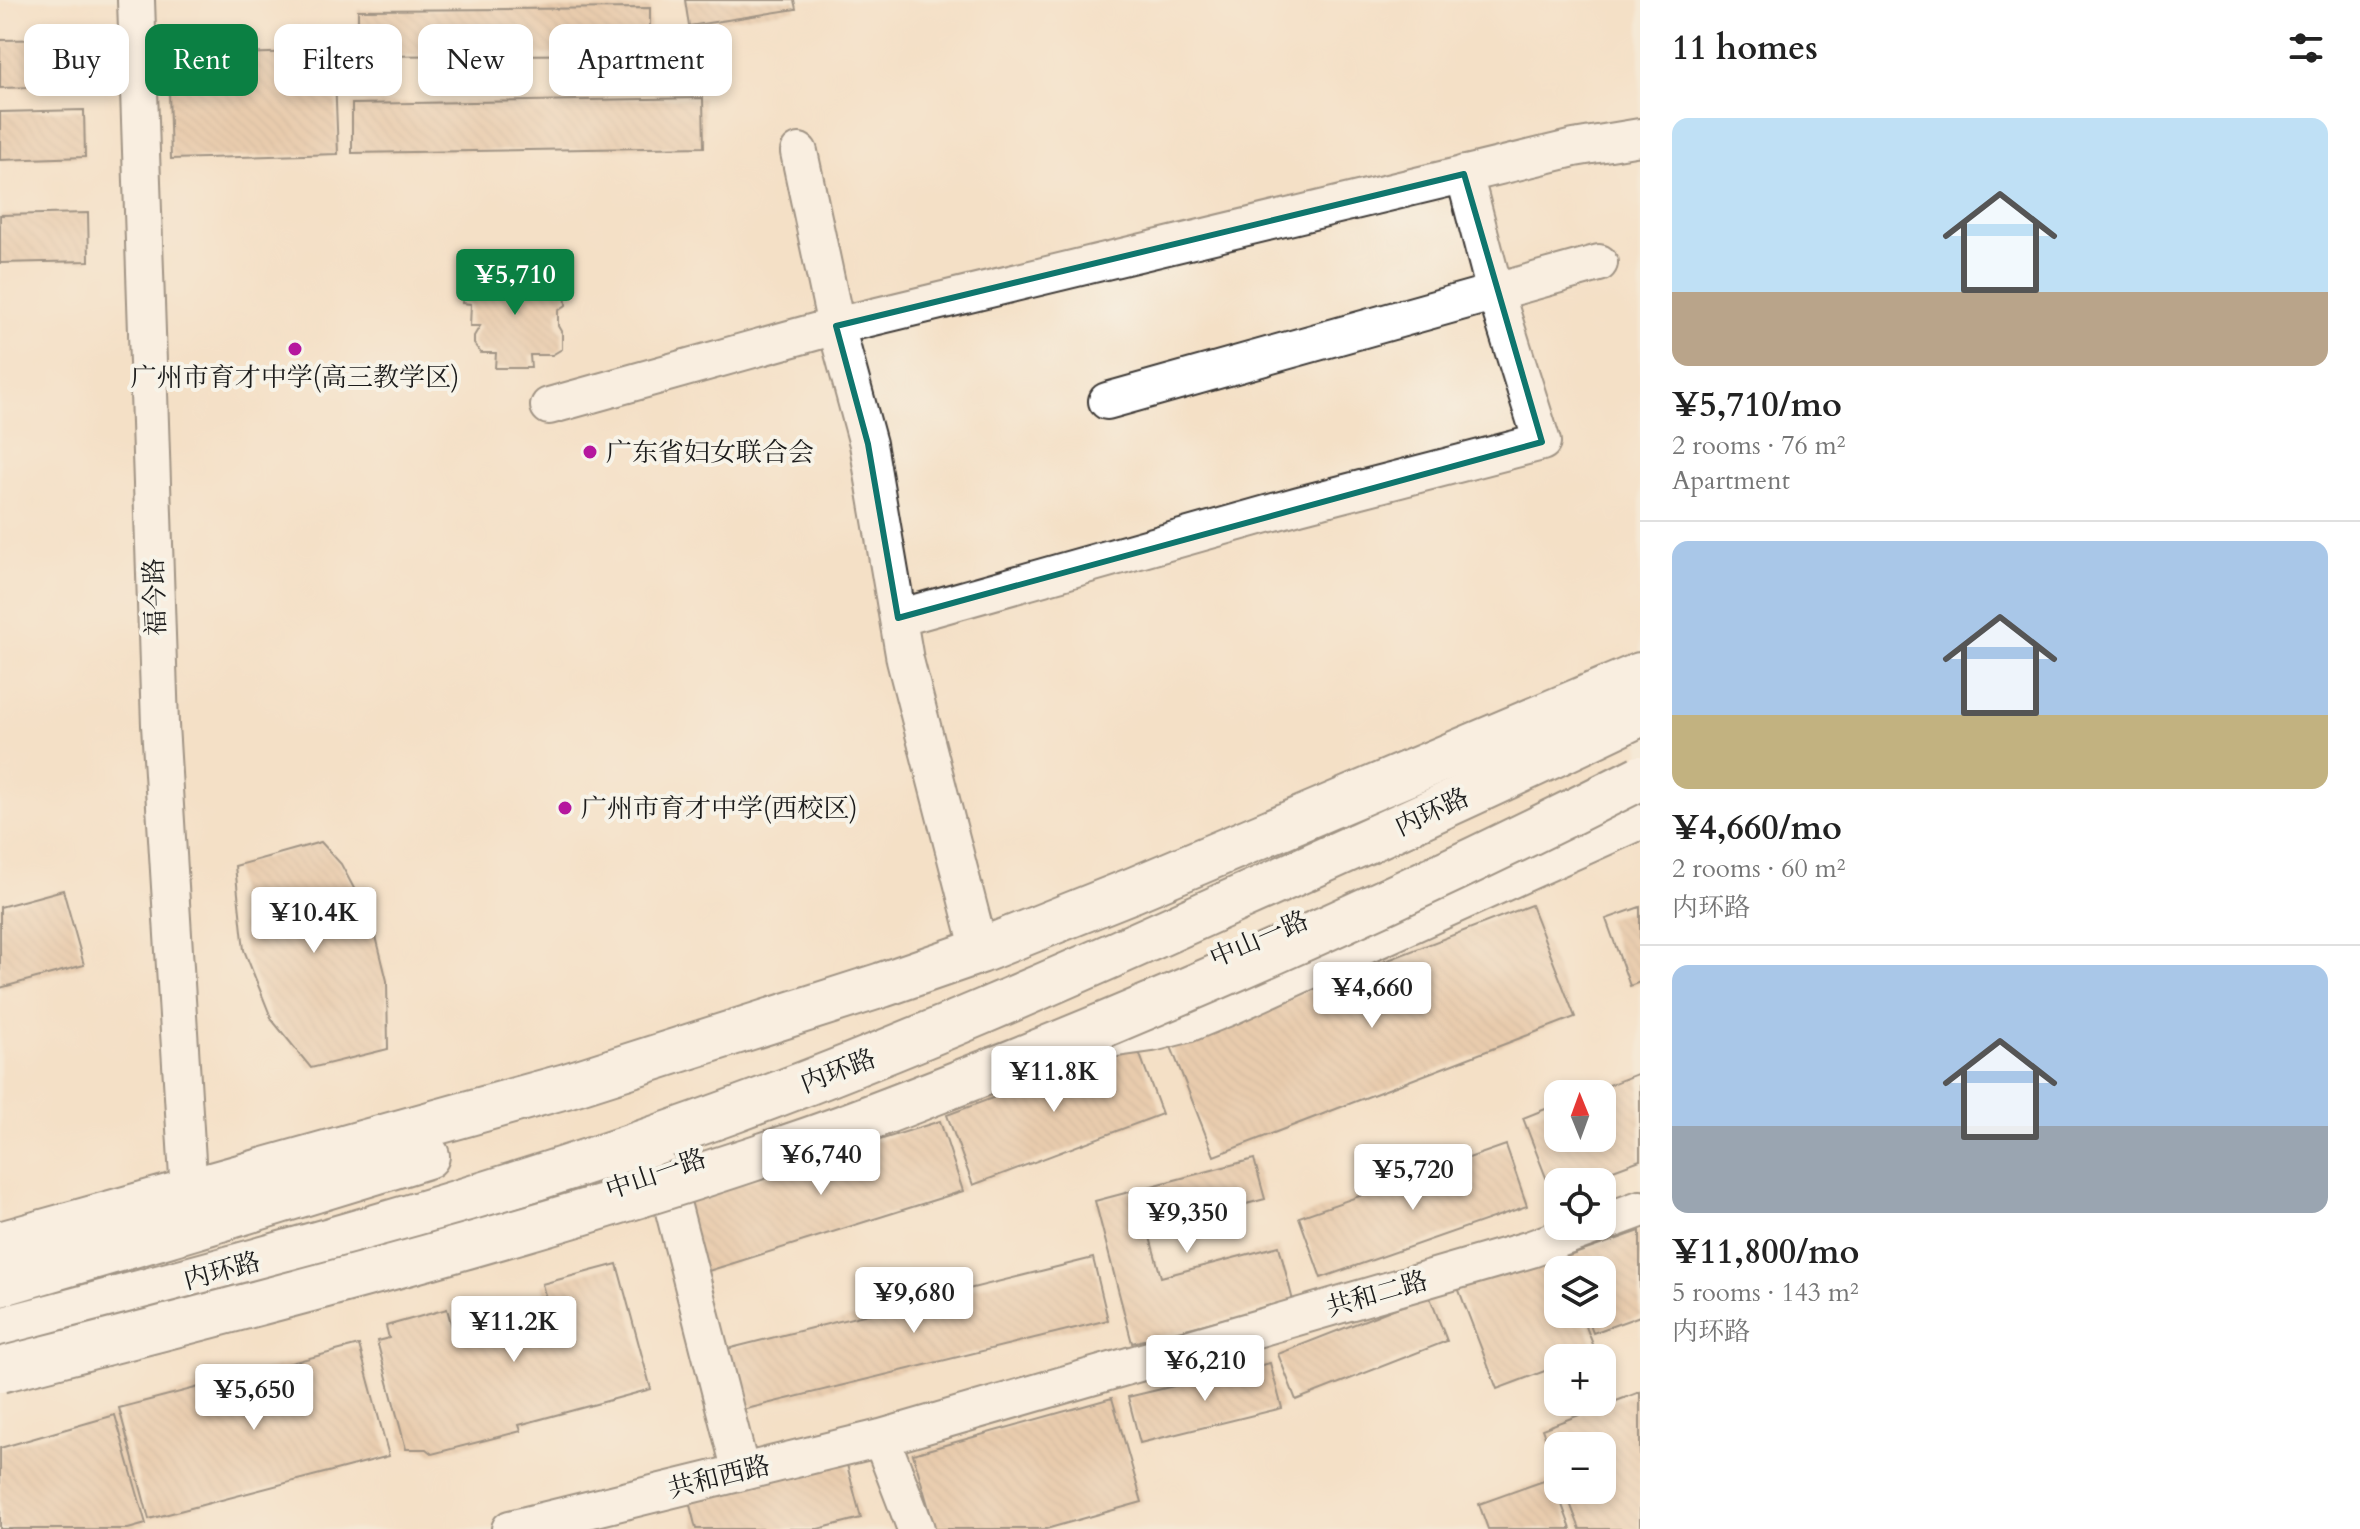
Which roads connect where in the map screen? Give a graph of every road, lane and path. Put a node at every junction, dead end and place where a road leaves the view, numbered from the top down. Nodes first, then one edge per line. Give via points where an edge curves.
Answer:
1 (136, 0) edge
2 (1640, 137) edge
3 (799, 152) dead end
4 (1464, 174) junction
5 (1599, 263) dead end
6 (1495, 292) junction
7 (836, 326) junction
8 (1107, 401) dead end
9 (549, 406) dead end
10 (898, 618) junction
11 (1640, 675) edge
12 (1640, 714) edge
13 (1640, 771) edge
14 (1640, 778) edge
15 (1640, 793) edge
16 (1640, 821) edge
17 (1517, 841) junction
18 (980, 951) junction
19 (882, 985) junction
20 (1018, 1043) junction
21 (664, 1172) junction
22 (189, 1193) junction
23 (1640, 1209) edge
24 (1616, 1218) edge
25 (1556, 1240) edge
26 (0, 1244) edge
27 (0, 1284) edge
28 (0, 1330) edge
29 (0, 1355) edge
30 (0, 1370) edge
31 (881, 1438) junction
32 (741, 1472) junction
33 (510, 1529) edge
34 (916, 1529) edge

1 - 22 street, 福今路 via 160,725
2 - 4 street
3 - 7 street
4 - 6 street
4 - 7 street
5 - 6 street
6 - 8 street
6 - 10 street via 1542,442
7 - 9 street
7 - 10 street via 868,444
10 - 18 street
11 - 18 main road
12 - 28 main road, 内环路 via 1430,814 867,1061 487,1195
13 - 20 main road, 中山一路
14 - 17 main road, 内环路, bridge
15 - 17 main road, bridge
16 - 20 street via 1187,1024 1086,1043
17 - 30 main road, 内环路, bridge via 1165,1001 813,1138 527,1230
18 - 19 main road
19 - 22 main road via 566,1086
19 - 27 main road via 783,1031 586,1105
20 - 21 main road, 中山一路
21 - 29 main road, 中山一路 via 503,1223
21 - 32 street
22 - 26 main road
23 - 24 street
25 - 31 street, 共和二路
31 - 32 street, 共和西路
31 - 34 street
32 - 33 street, 共和西路

